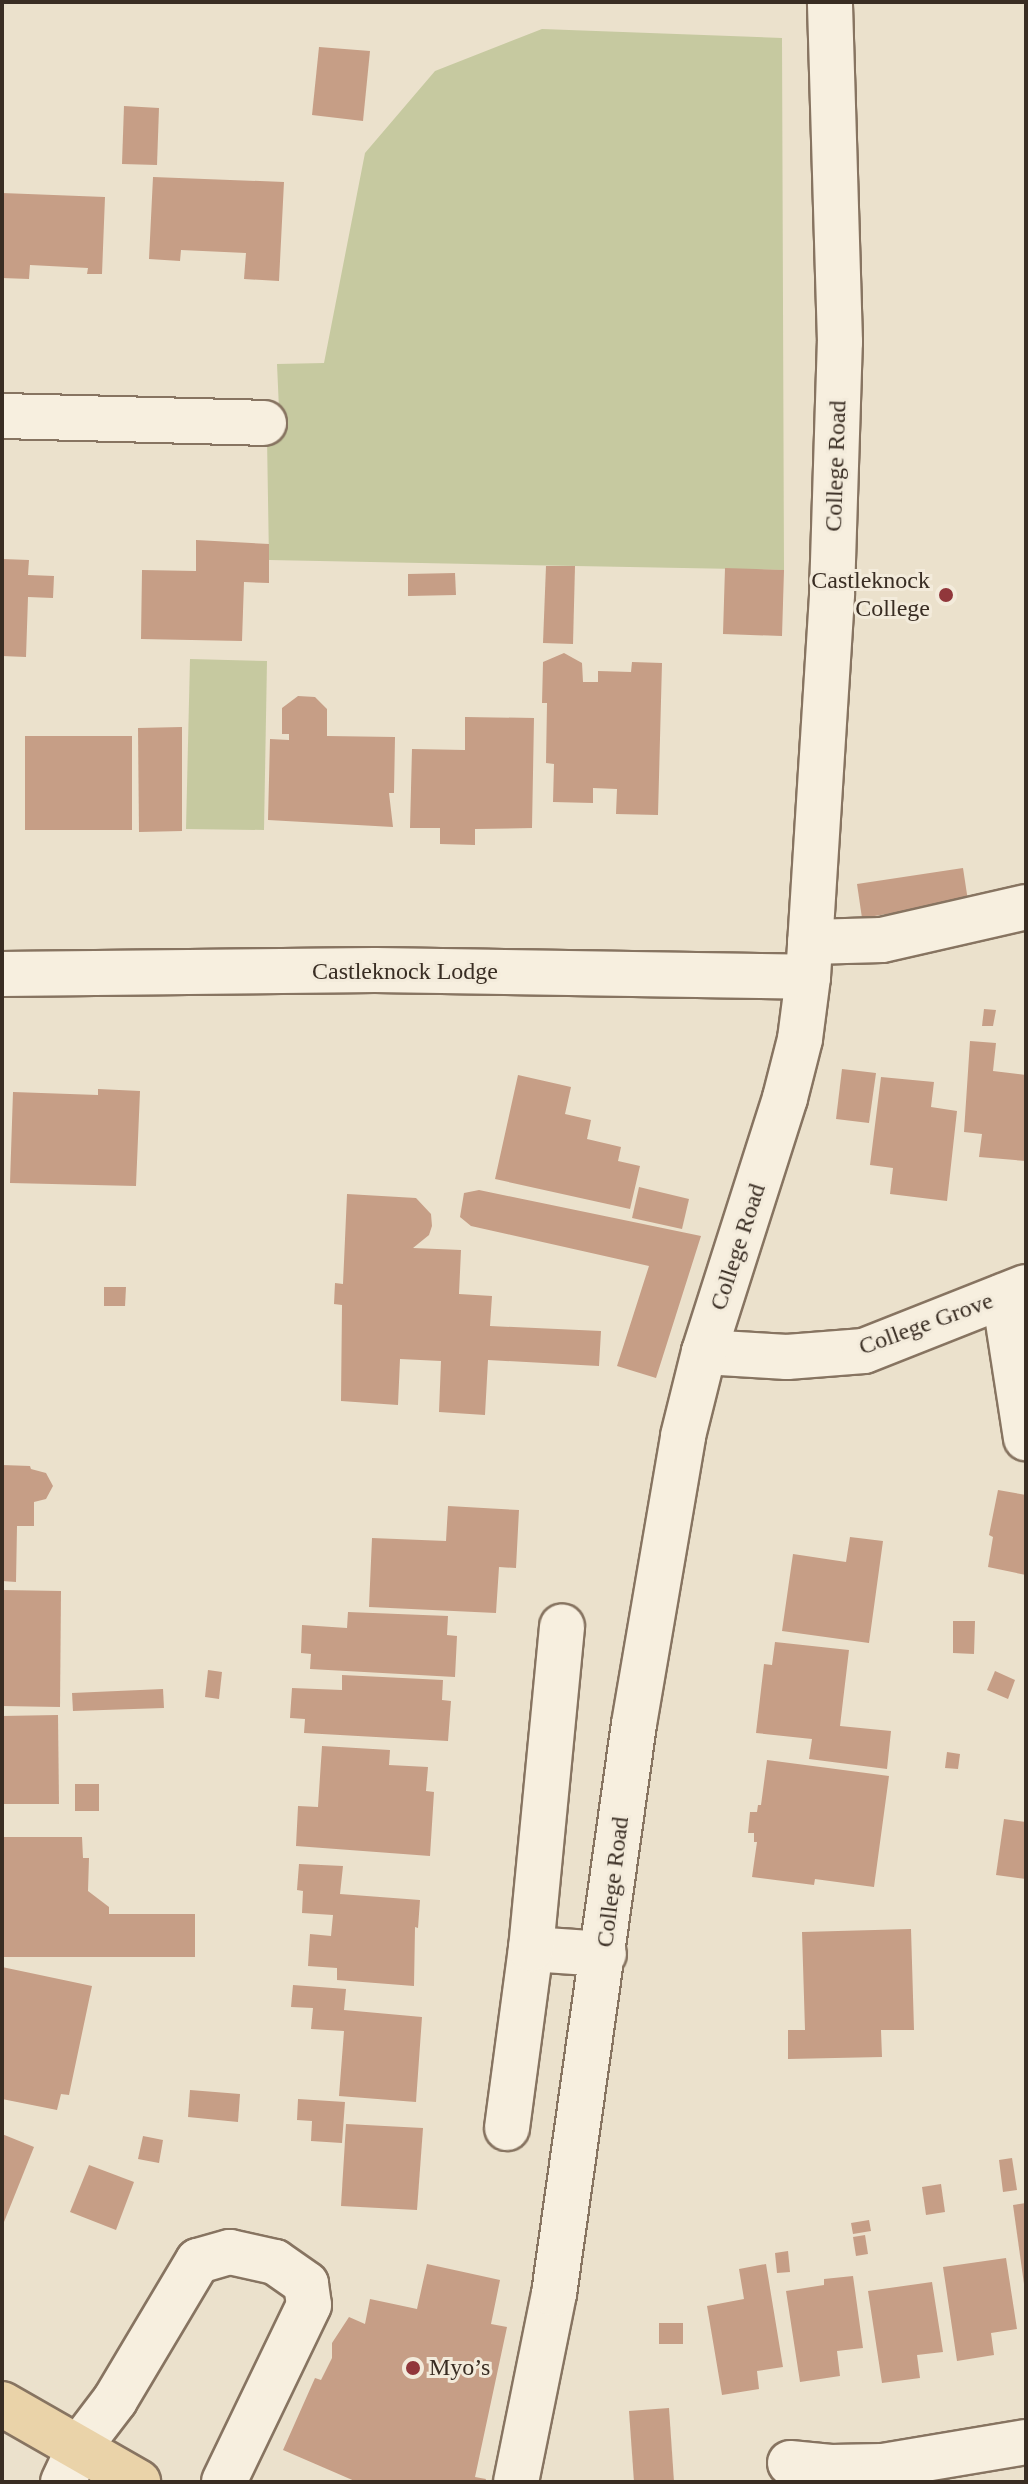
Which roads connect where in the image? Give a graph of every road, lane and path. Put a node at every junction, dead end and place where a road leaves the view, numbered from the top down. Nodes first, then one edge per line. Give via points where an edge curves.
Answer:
1 (830, 2) edge
2 (2, 416) edge
3 (264, 423) dead end
4 (1026, 907) edge
5 (809, 959) junction
6 (2, 974) edge
7 (1015, 1291) edge
8 (704, 1352) junction
9 (1026, 1438) edge
10 (562, 1626) dead end
11 (531, 1949) junction
12 (604, 1954) junction
13 (507, 2128) dead end
14 (2, 2404) edge
15 (1026, 2442) edge
16 (790, 2463) dead end
17 (72, 2464) edge
18 (135, 2481) edge
19 (224, 2482) edge
20 (516, 2482) edge

1 - 5 street, College Road via 840,342 832,593
2 - 3 street
4 - 5 street, Castleknock Lodge
5 - 6 street, Castleknock Lodge
5 - 8 street, College Road via 800,1039 785,1098
7 - 8 street, College Grove via 864,1351 787,1357
7 - 9 street, College Grove
8 - 12 street, College Road via 667,1524
10 - 11 street
11 - 12 street
11 - 13 street
12 - 20 street, College Road via 554,2294
14 - 17 main road
15 - 16 street via 883,2466
17 - 18 main road
17 - 19 street via 198,2261 230,2252 275,2262 306,2284 309,2305

